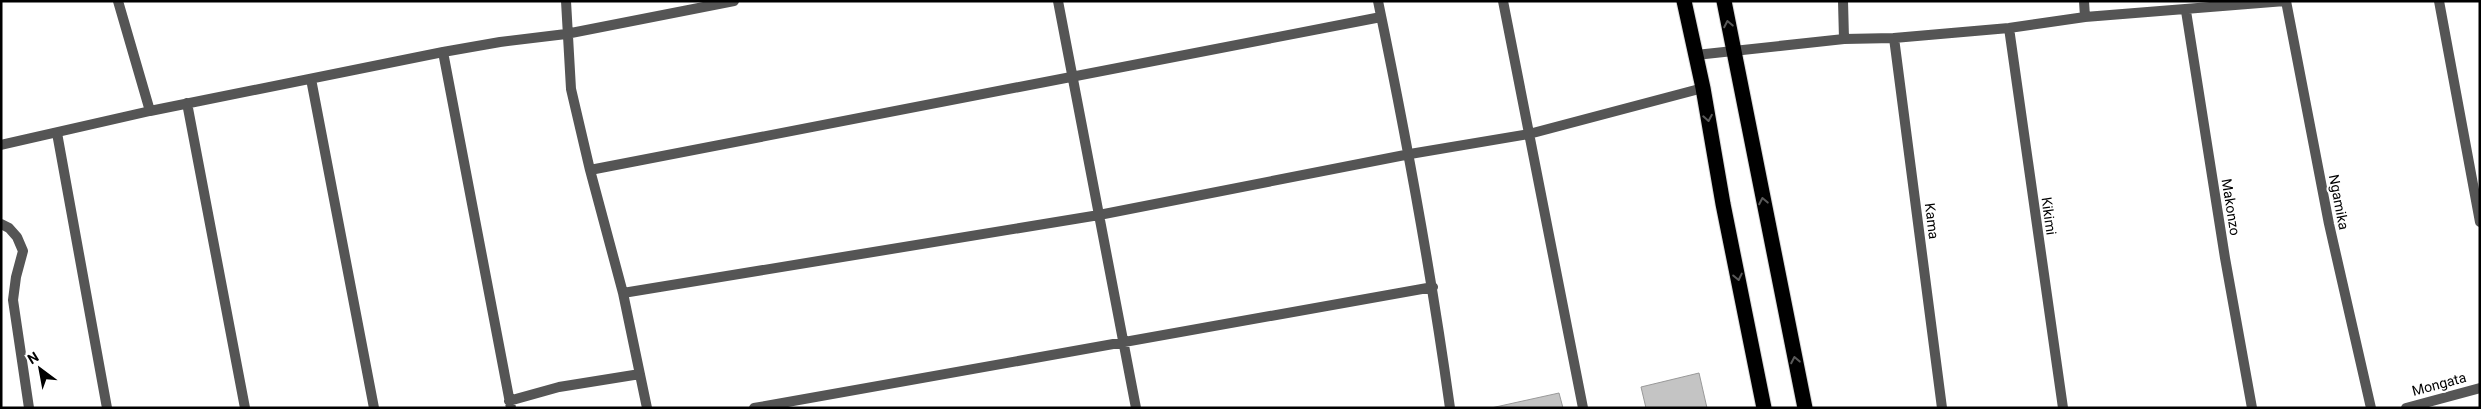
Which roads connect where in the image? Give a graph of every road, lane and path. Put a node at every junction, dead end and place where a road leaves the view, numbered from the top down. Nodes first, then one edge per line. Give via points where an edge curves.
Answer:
1 (118, 1) edge
2 (566, 1) edge
3 (734, 1) edge
4 (1058, 1) edge
5 (1378, 1) edge
6 (1503, 1) edge
7 (1684, 1) edge
8 (1724, 1) edge
9 (1843, 1) edge
10 (2084, 1) edge
11 (2286, 1) edge
12 (2439, 1) edge
13 (2186, 11) junction
14 (1381, 17) junction
15 (2085, 17) junction
16 (2009, 28) junction
17 (566, 34) junction
18 (1894, 38) junction
19 (1844, 39) junction
20 (1733, 50) junction
21 (443, 52) junction
22 (1696, 55) junction
23 (311, 79) junction
24 (1073, 79) junction
25 (1703, 88) junction
26 (187, 103) junction
27 (150, 111) junction
28 (57, 133) junction
29 (1529, 134) junction
30 (1, 145) edge
31 (1410, 154) junction
32 (590, 170) junction
33 (1099, 215) junction
34 (2480, 222) edge
35 (1, 224) edge
36 (1433, 287) junction
37 (623, 293) junction
38 (1124, 342) junction
39 (640, 374) junction
40 (2480, 388) edge
41 (510, 404) edge
42 (1761, 407) edge
43 (29, 408) edge
44 (107, 408) edge
45 (245, 408) edge
46 (374, 408) edge
47 (647, 408) edge
48 (754, 408) edge
49 (1136, 408) edge
50 (1450, 408) edge
51 (1583, 408) edge
52 (1805, 408) edge
53 (1942, 408) edge
54 (2063, 408) edge
55 (2252, 408) edge
56 (2371, 408) edge
57 (2406, 408) edge

1 - 27 street
2 - 17 street
3 - 17 street
4 - 24 street
5 - 14 street
6 - 29 street
7 - 22 highway
20 -> 8 highway
9 - 19 street
10 - 15 street
11 - 13 street
11 - 56 street, Ngamika via 2329,224
12 - 34 street
13 - 15 street
13 - 55 street, Makonzo
14 - 24 street
14 - 31 street
15 - 16 street
16 - 18 street
16 - 54 street, Kikimi
17 - 21 street
17 - 32 street via 571,89
18 - 19 street
18 - 53 street, Kama
19 - 20 street
20 - 22 street
52 -> 20 highway
21 - 23 street
21 - 41 street
22 - 25 highway
23 - 26 street
23 - 46 street
24 - 32 street
24 - 33 street
25 - 29 street
25 -> 42 highway
26 - 27 street
26 - 45 street
27 - 28 street
28 - 30 street
28 - 44 street
29 - 31 street
29 - 51 street
31 - 33 street
31 - 36 street
32 - 37 street
33 - 37 street
33 - 38 street
35 - 43 street via 17,236 23,251 14,300
36 - 38 street
36 - 50 street
37 - 39 street
38 - 48 street
38 - 49 street
39 - 41 street via 559,387
39 - 47 street
40 - 57 street, Mongata

